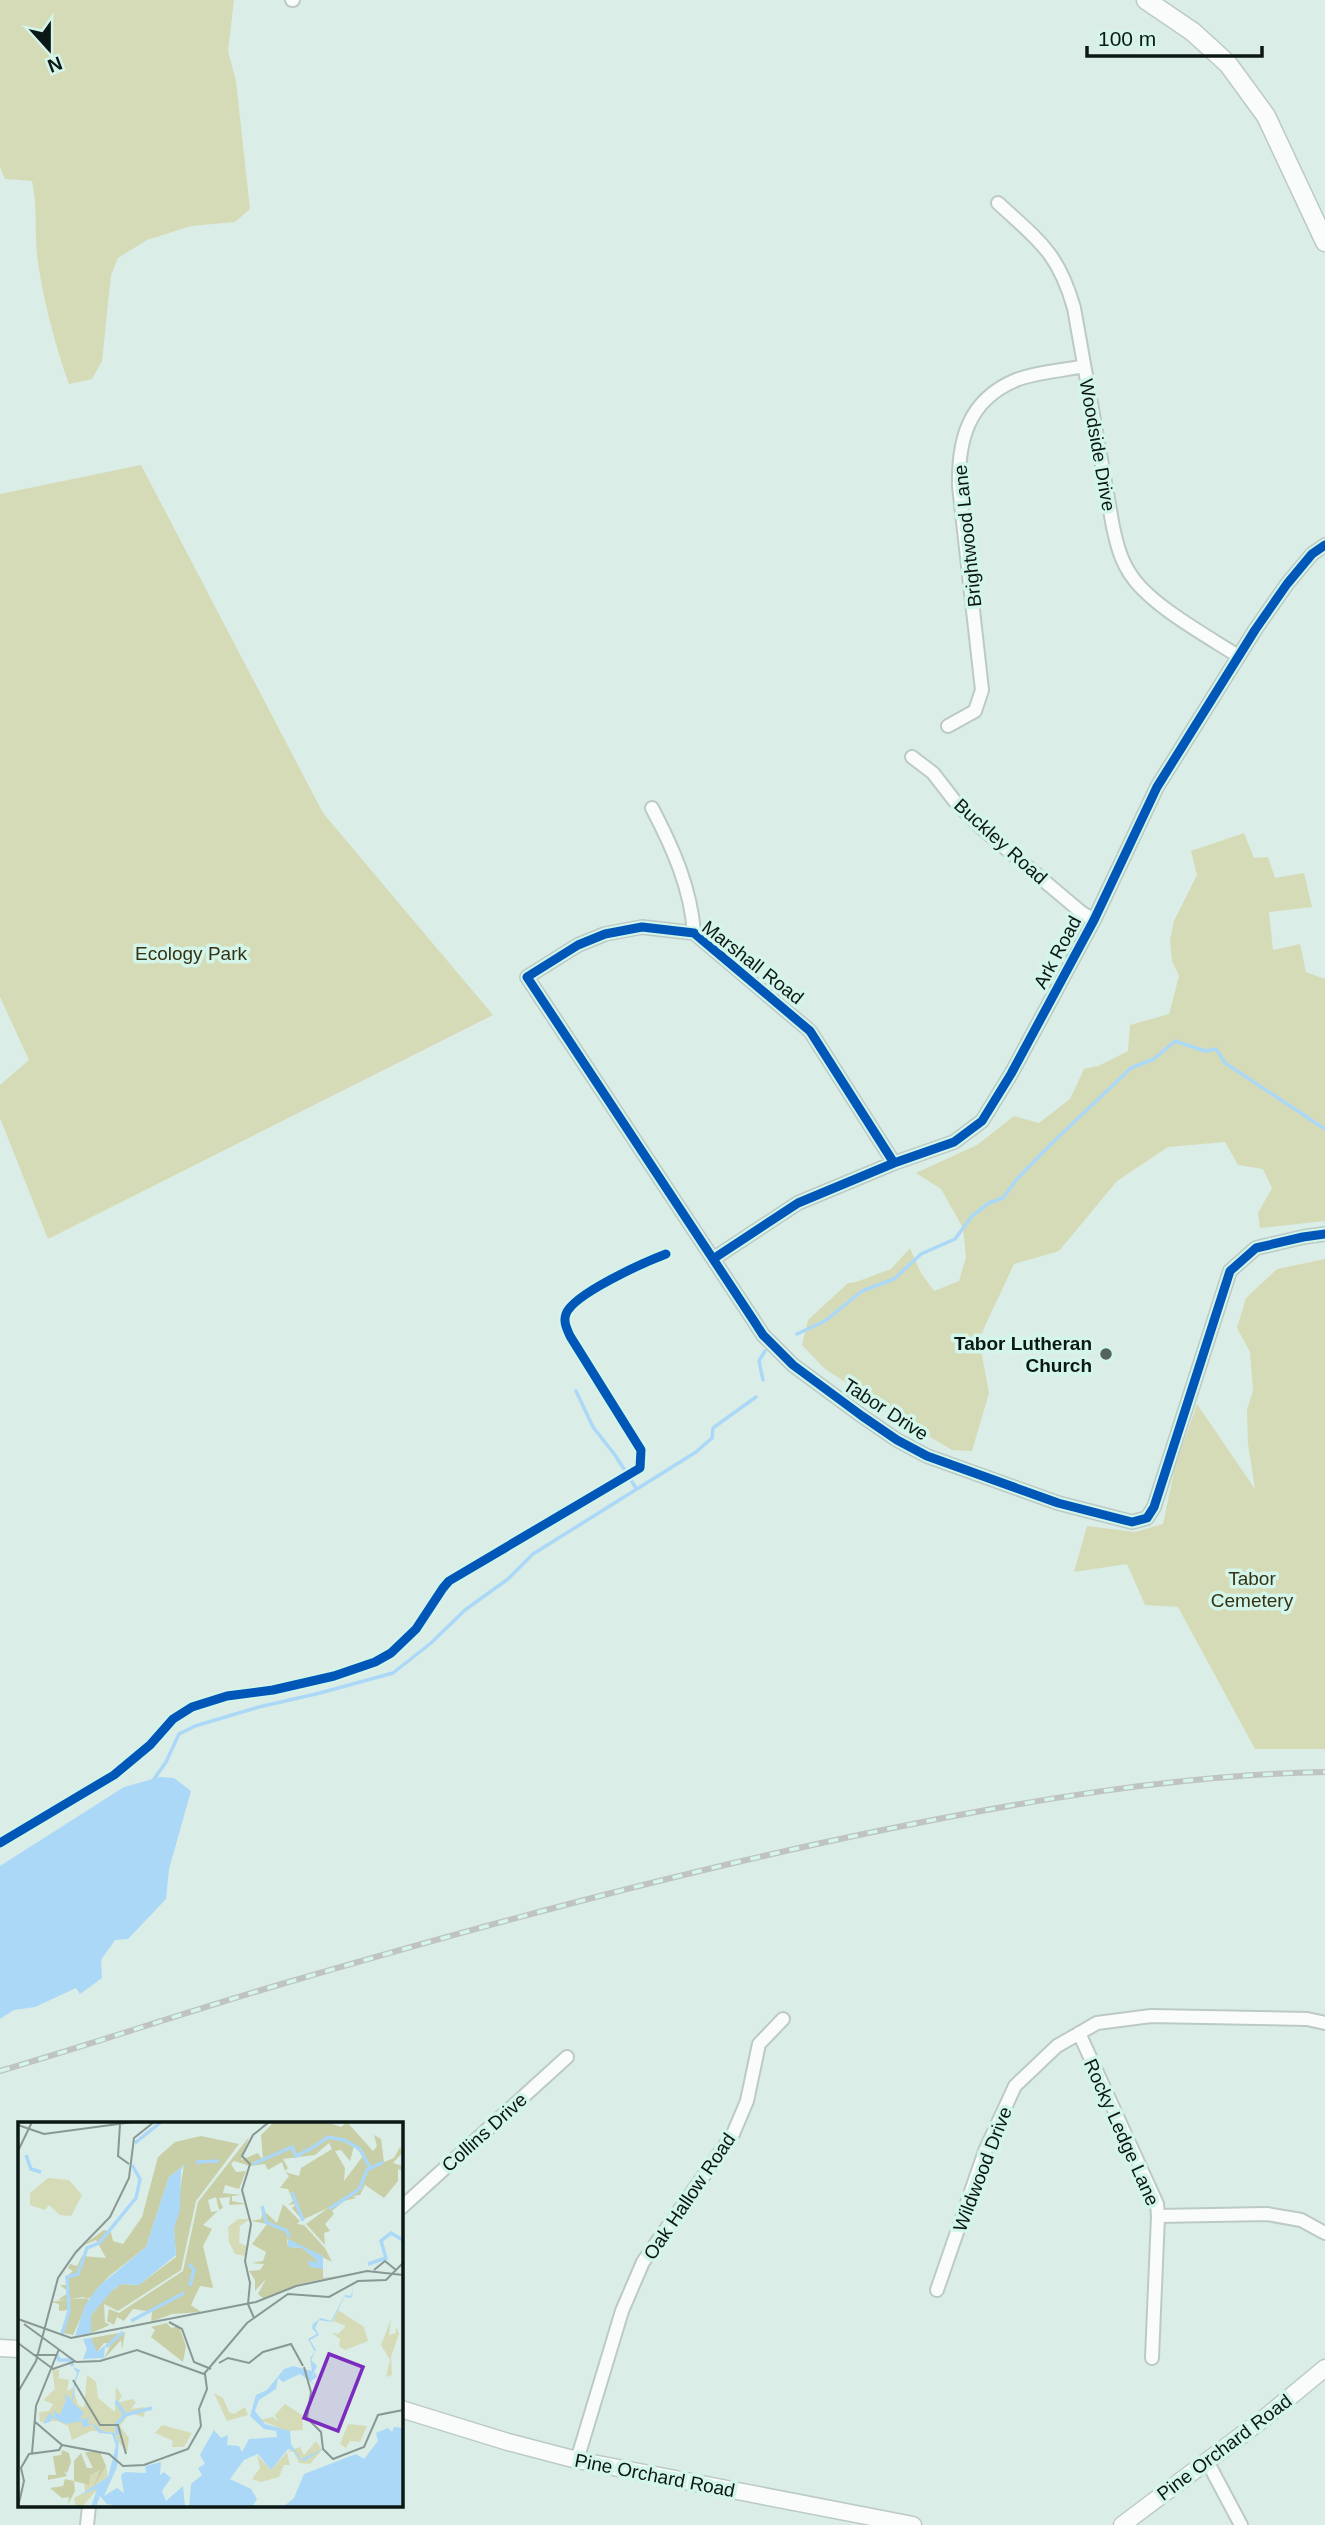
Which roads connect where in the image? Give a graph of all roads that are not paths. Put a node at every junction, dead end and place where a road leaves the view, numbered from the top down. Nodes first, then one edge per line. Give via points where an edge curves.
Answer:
1 (1146, 0) edge
2 (998, 203) dead end
3 (1325, 242) edge
4 (1084, 366) junction
5 (1325, 545) edge
6 (1238, 656) junction
7 (948, 726) dead end
8 (912, 757) dead end
9 (652, 808) dead end
10 (1094, 920) junction
11 (694, 933) junction
12 (527, 977) joint
13 (894, 1163) junction
14 (1325, 1234) edge
15 (713, 1259) junction
16 (783, 2019) dead end
17 (1325, 2023) edge
18 (1079, 2033) junction
19 (567, 2057) dead end
20 (402, 2206) edge
21 (1158, 2216) junction
22 (1325, 2233) edge
23 (937, 2290) dead end
24 (0, 2348) edge
25 (18, 2350) edge
26 (1152, 2358) dead end
27 (1325, 2368) edge
28 (402, 2409) edge
29 (577, 2460) junction
30 (1207, 2461) junction
31 (913, 2525) edge
32 (1122, 2525) edge
33 (1241, 2525) edge

1 - 3 main road via 1228,64 1266,116
2 - 4 street, Woodside Drive via 1047,248 1056,263 1074,308
4 - 6 street, Woodside Drive via 1118,551 1126,567 1149,596
4 - 7 street, Brightwood Lane via 1010,383 984,403 964,432 958,457 959,486 982,684 975,711
5 - 6 street, Ark Road via 1300,567
6 - 10 street, Ark Road via 1157,788
8 - 10 street, Buckley Road via 933,773 985,831
9 - 11 street via 670,843 692,907
10 - 13 street, Ark Road via 982,1121 954,1142
11 - 12 street, Marshall Road via 642,926 605,934
11 - 13 street, Marshall Road via 810,1031
12 - 15 street, Tabor Drive
13 - 15 street, Ark Road via 798,1203
14 - 15 street, Tabor Drive via 1256,1248 1230,1271 1154,1507 1147,1518 1132,1522 1047,1499 927,1456 897,1440 793,1365 764,1335
16 - 29 street, Oak Hallow Road via 759,2044 747,2101 733,2134 643,2262 622,2311
17 - 18 street, Wildwood Drive via 1151,2016 1097,2022
18 - 21 street, Rocky Ledge Lane via 1157,2204
18 - 23 street, Wildwood Drive via 1057,2046 1015,2086 985,2151
19 - 20 street, Collins Drive
21 - 22 street via 1267,2214 1301,2220
21 - 26 street, Rocky Ledge Lane
24 - 25 street
27 - 30 street, Pine Orchard Road
28 - 29 street, Pine Orchard Road
29 - 31 street, Pine Orchard Road
30 - 32 street, Pine Orchard Road
30 - 33 street

